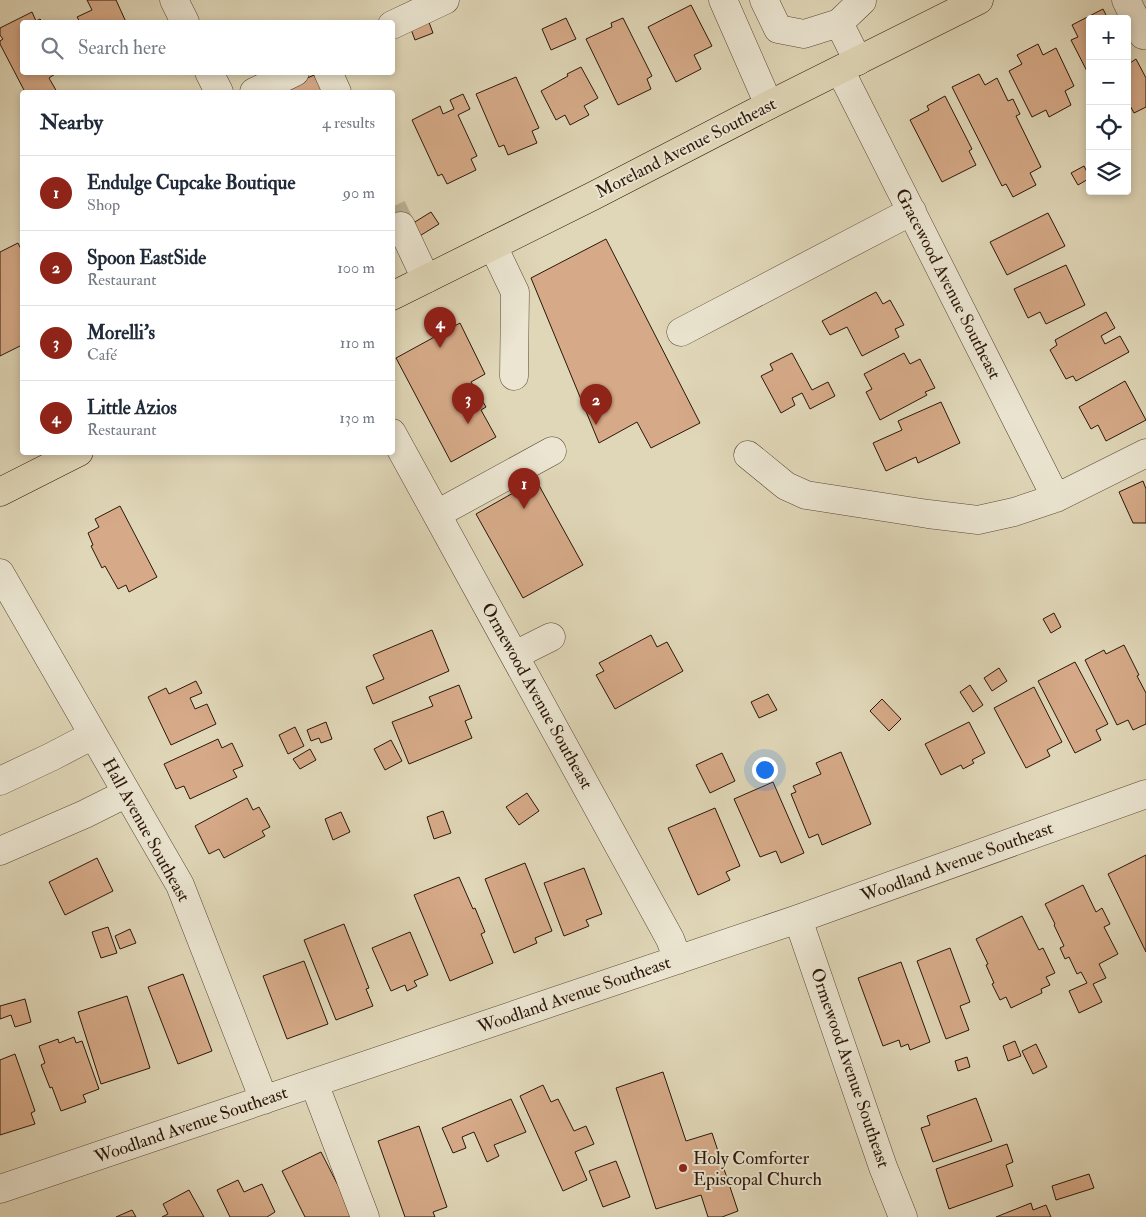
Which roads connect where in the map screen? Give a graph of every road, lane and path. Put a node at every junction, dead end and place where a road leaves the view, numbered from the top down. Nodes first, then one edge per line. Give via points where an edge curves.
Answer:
1 (174, 0) edge
2 (445, 0) edge
3 (723, 0) edge
4 (764, 0) edge
5 (862, 0) edge
6 (979, 0) edge
7 (1126, 0) edge
8 (184, 20) edge
9 (839, 23) junction
10 (395, 24) edge
11 (1146, 33) edge
12 (849, 65) junction
13 (210, 75) edge
14 (289, 75) edge
15 (329, 75) edge
16 (218, 90) edge
17 (258, 90) edge
18 (336, 90) edge
19 (769, 105) junction
20 (912, 211) junction
21 (401, 226) tunnel mouth
22 (493, 246) junction
23 (426, 279) junction
24 (395, 294) edge
25 (681, 332) dead end
26 (514, 376) dead end
27 (395, 438) edge
28 (552, 451) dead end
29 (1146, 453) edge
30 (73, 455) edge
31 (748, 455) dead end
32 (0, 492) edge
33 (1056, 498) junction
34 (437, 514) junction
35 (0, 573) edge
36 (551, 637) dead end
37 (515, 655) junction
38 (94, 735) junction
39 (0, 781) edge
40 (127, 794) junction
41 (1146, 794) edge
42 (0, 851) edge
43 (798, 919) junction
44 (678, 960) junction
45 (314, 1084) junction
46 (264, 1100) junction
47 (0, 1189) edge
48 (365, 1217) edge
49 (903, 1217) edge

1 - 8 street
2 - 10 street
3 - 19 street
4 - 9 street via 778,29 804,34
5 - 9 street
6 - 12 highway, Moreland Avenue Southeast
7 - 11 street via 1143,35
9 - 12 street, Gracewood Avenue Southeast
12 - 19 highway, Moreland Avenue Southeast
12 - 20 street, Gracewood Avenue Southeast
13 - 16 street
14 - 17 street
15 - 18 street
19 - 22 highway, Moreland Avenue Southeast
20 - 25 street
20 - 33 street, Gracewood Avenue Southeast
21 - 23 street
22 - 23 highway, Moreland Avenue Southeast
22 - 26 street via 515,292
23 - 24 highway, Moreland Avenue Southeast
27 - 34 street, Ormewood Avenue Southeast
28 - 34 street
29 - 33 street
30 - 32 highway
31 - 33 street via 786,486 806,495 928,514 978,520
34 - 37 street, Ormewood Avenue Southeast
35 - 38 street, Hall Avenue Southeast
36 - 37 street
37 - 44 street, Ormewood Avenue Southeast via 670,939
38 - 39 street
38 - 40 street, Hall Avenue Southeast
40 - 42 street
40 - 46 street, Hall Avenue Southeast via 180,885
41 - 43 street, Woodland Avenue Southeast
43 - 44 street, Woodland Avenue Southeast
43 - 49 street, Ormewood Avenue Southeast
44 - 45 street, Woodland Avenue Southeast
45 - 46 street, Woodland Avenue Southeast
45 - 48 street
46 - 47 street, Woodland Avenue Southeast

